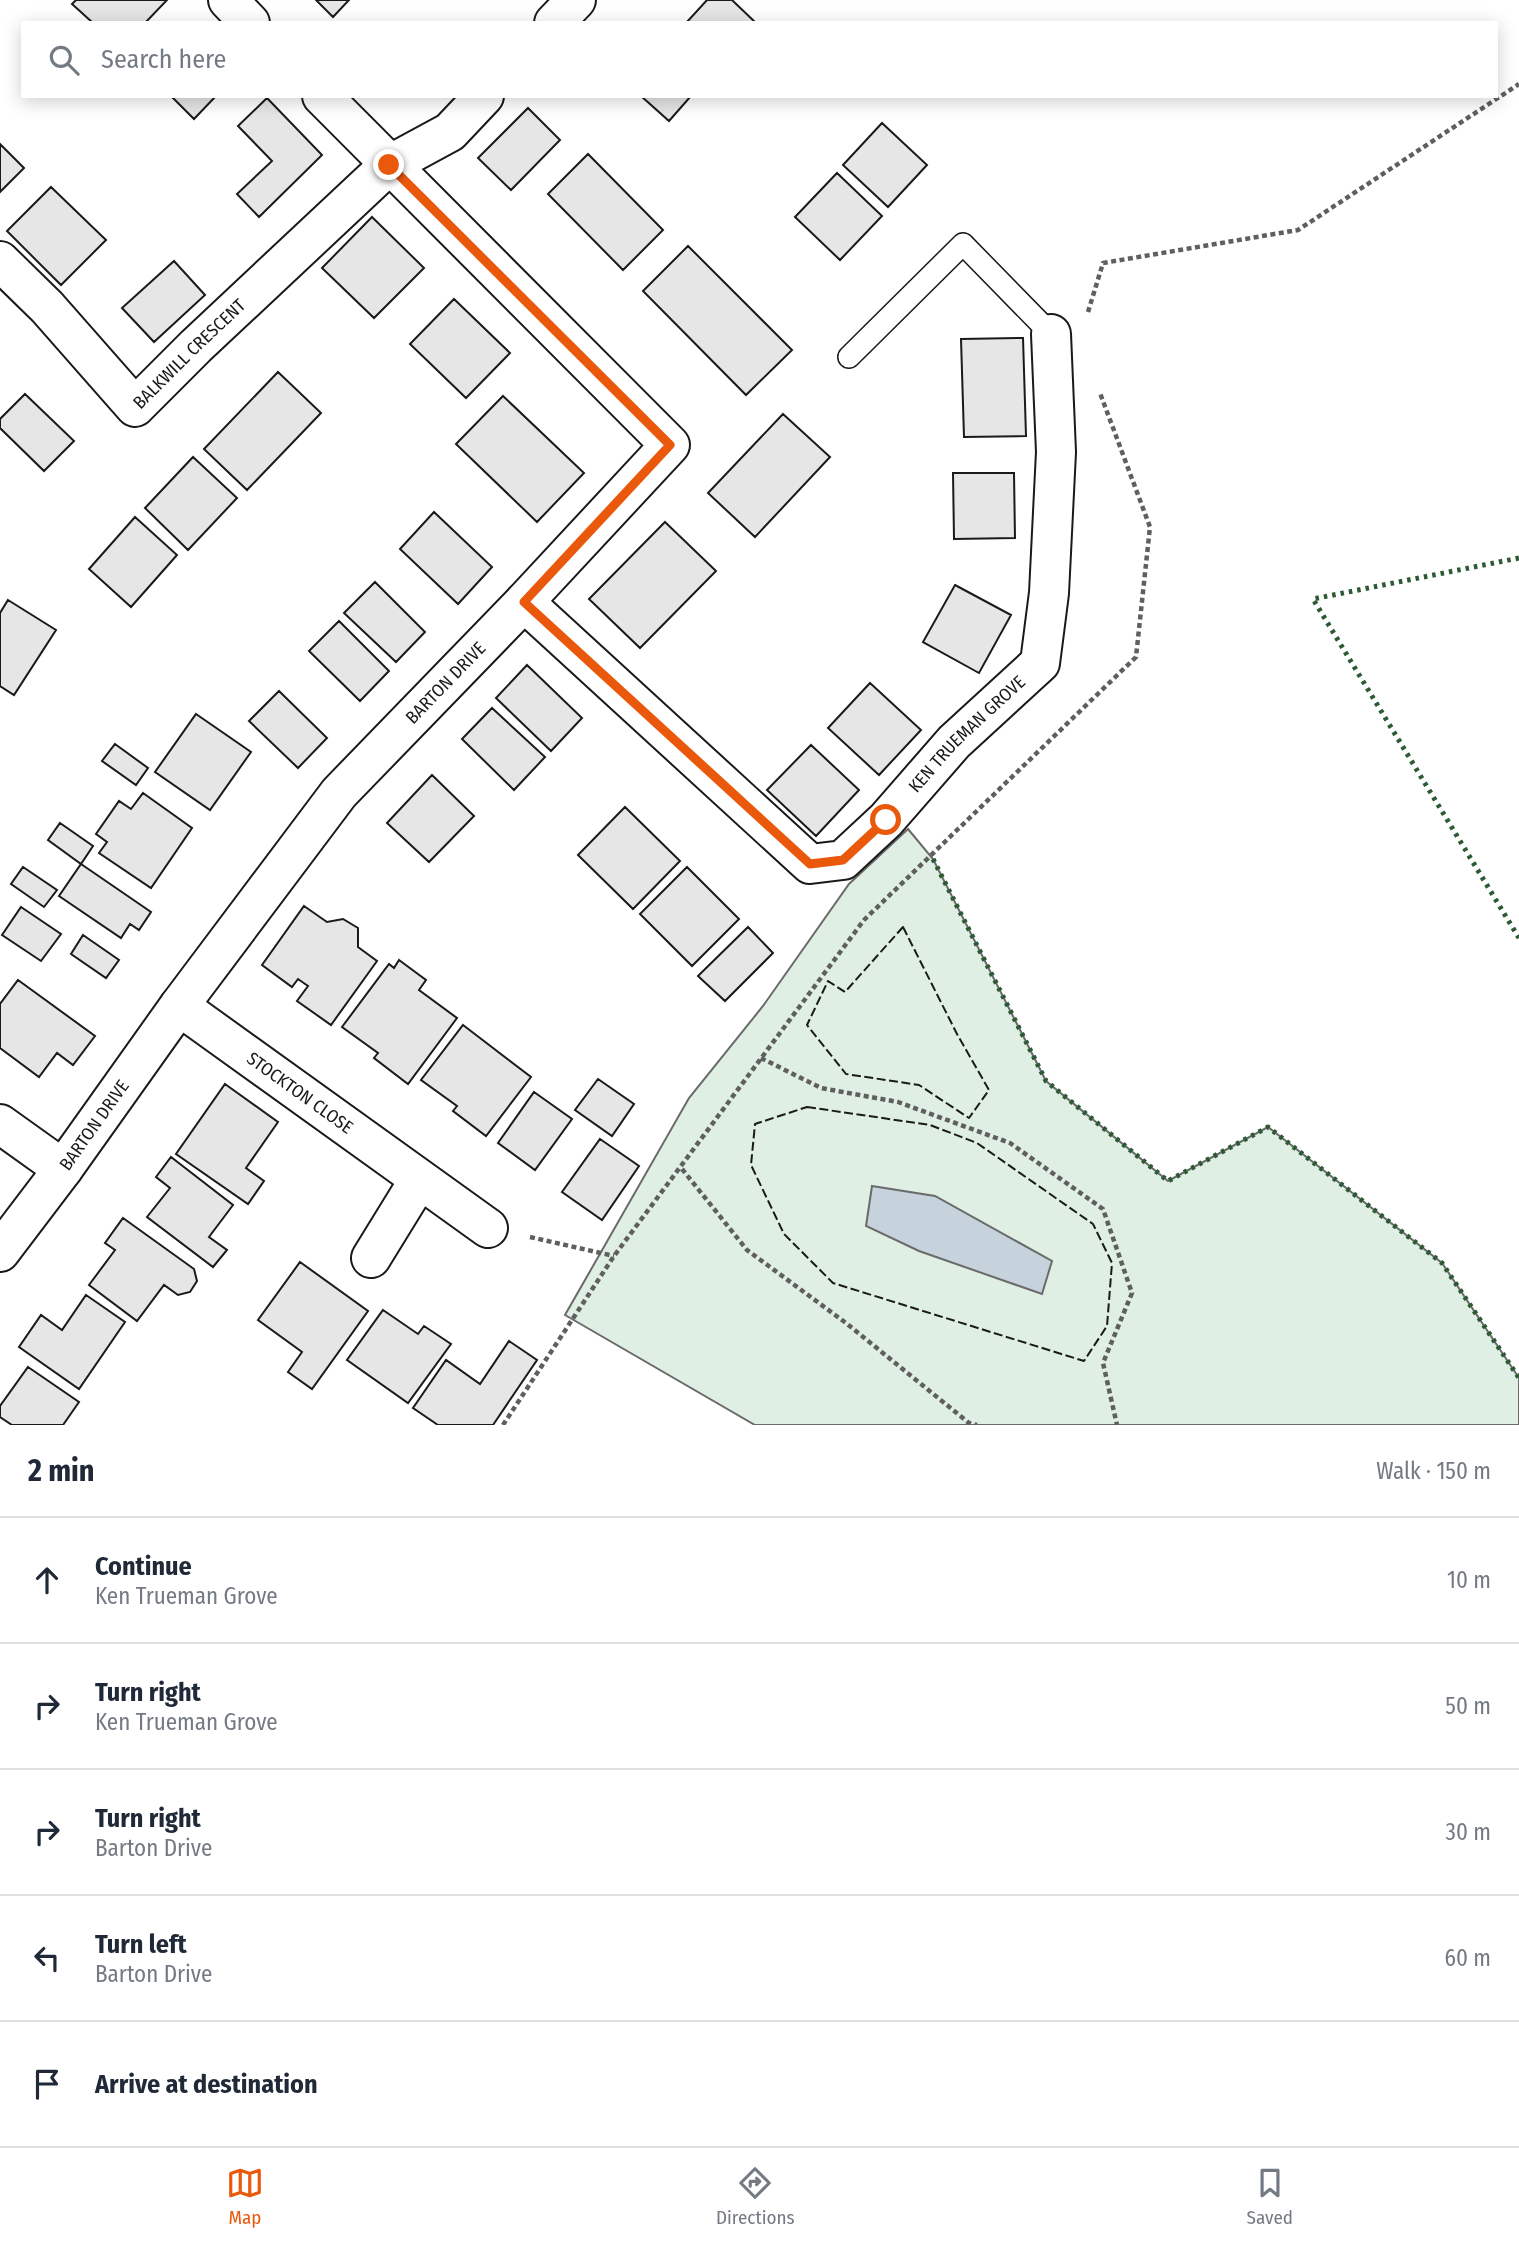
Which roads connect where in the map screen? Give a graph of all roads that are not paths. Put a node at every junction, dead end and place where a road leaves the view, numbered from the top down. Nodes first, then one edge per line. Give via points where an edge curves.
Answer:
1 (228, 0) edge
2 (576, 0) edge
3 (248, 21) edge
4 (556, 21) edge
5 (324, 98) edge
6 (482, 98) edge
7 (389, 165) junction
8 (0, 261) edge
9 (1051, 334) joint
10 (849, 357) dead end
11 (524, 602) junction
12 (179, 1006) junction
13 (0, 1124) edge
14 (63, 1169) junction
15 (419, 1180) junction
16 (488, 1228) road end
17 (0, 1252) edge
18 (371, 1258) dead end

1 - 3 street
2 - 4 street
5 - 7 street
6 - 7 street via 450,132
7 - 8 street, BALKWILL CRESCENT via 135,407
7 - 11 street, BARTON DRIVE via 670,445
9 - 10 lane via 963,244
9 - 11 street, KEN TRUEMAN GROVE via 1056,452 1049,593 1040,663 954,742 886,820 843,860 810,864
11 - 12 street, BARTON DRIVE via 339,793
12 - 14 street, BARTON DRIVE
12 - 15 street, STOCKTON CLOSE
13 - 14 street
14 - 17 street, BARTON DRIVE
15 - 16 street, STOCKTON CLOSE
15 - 18 street

